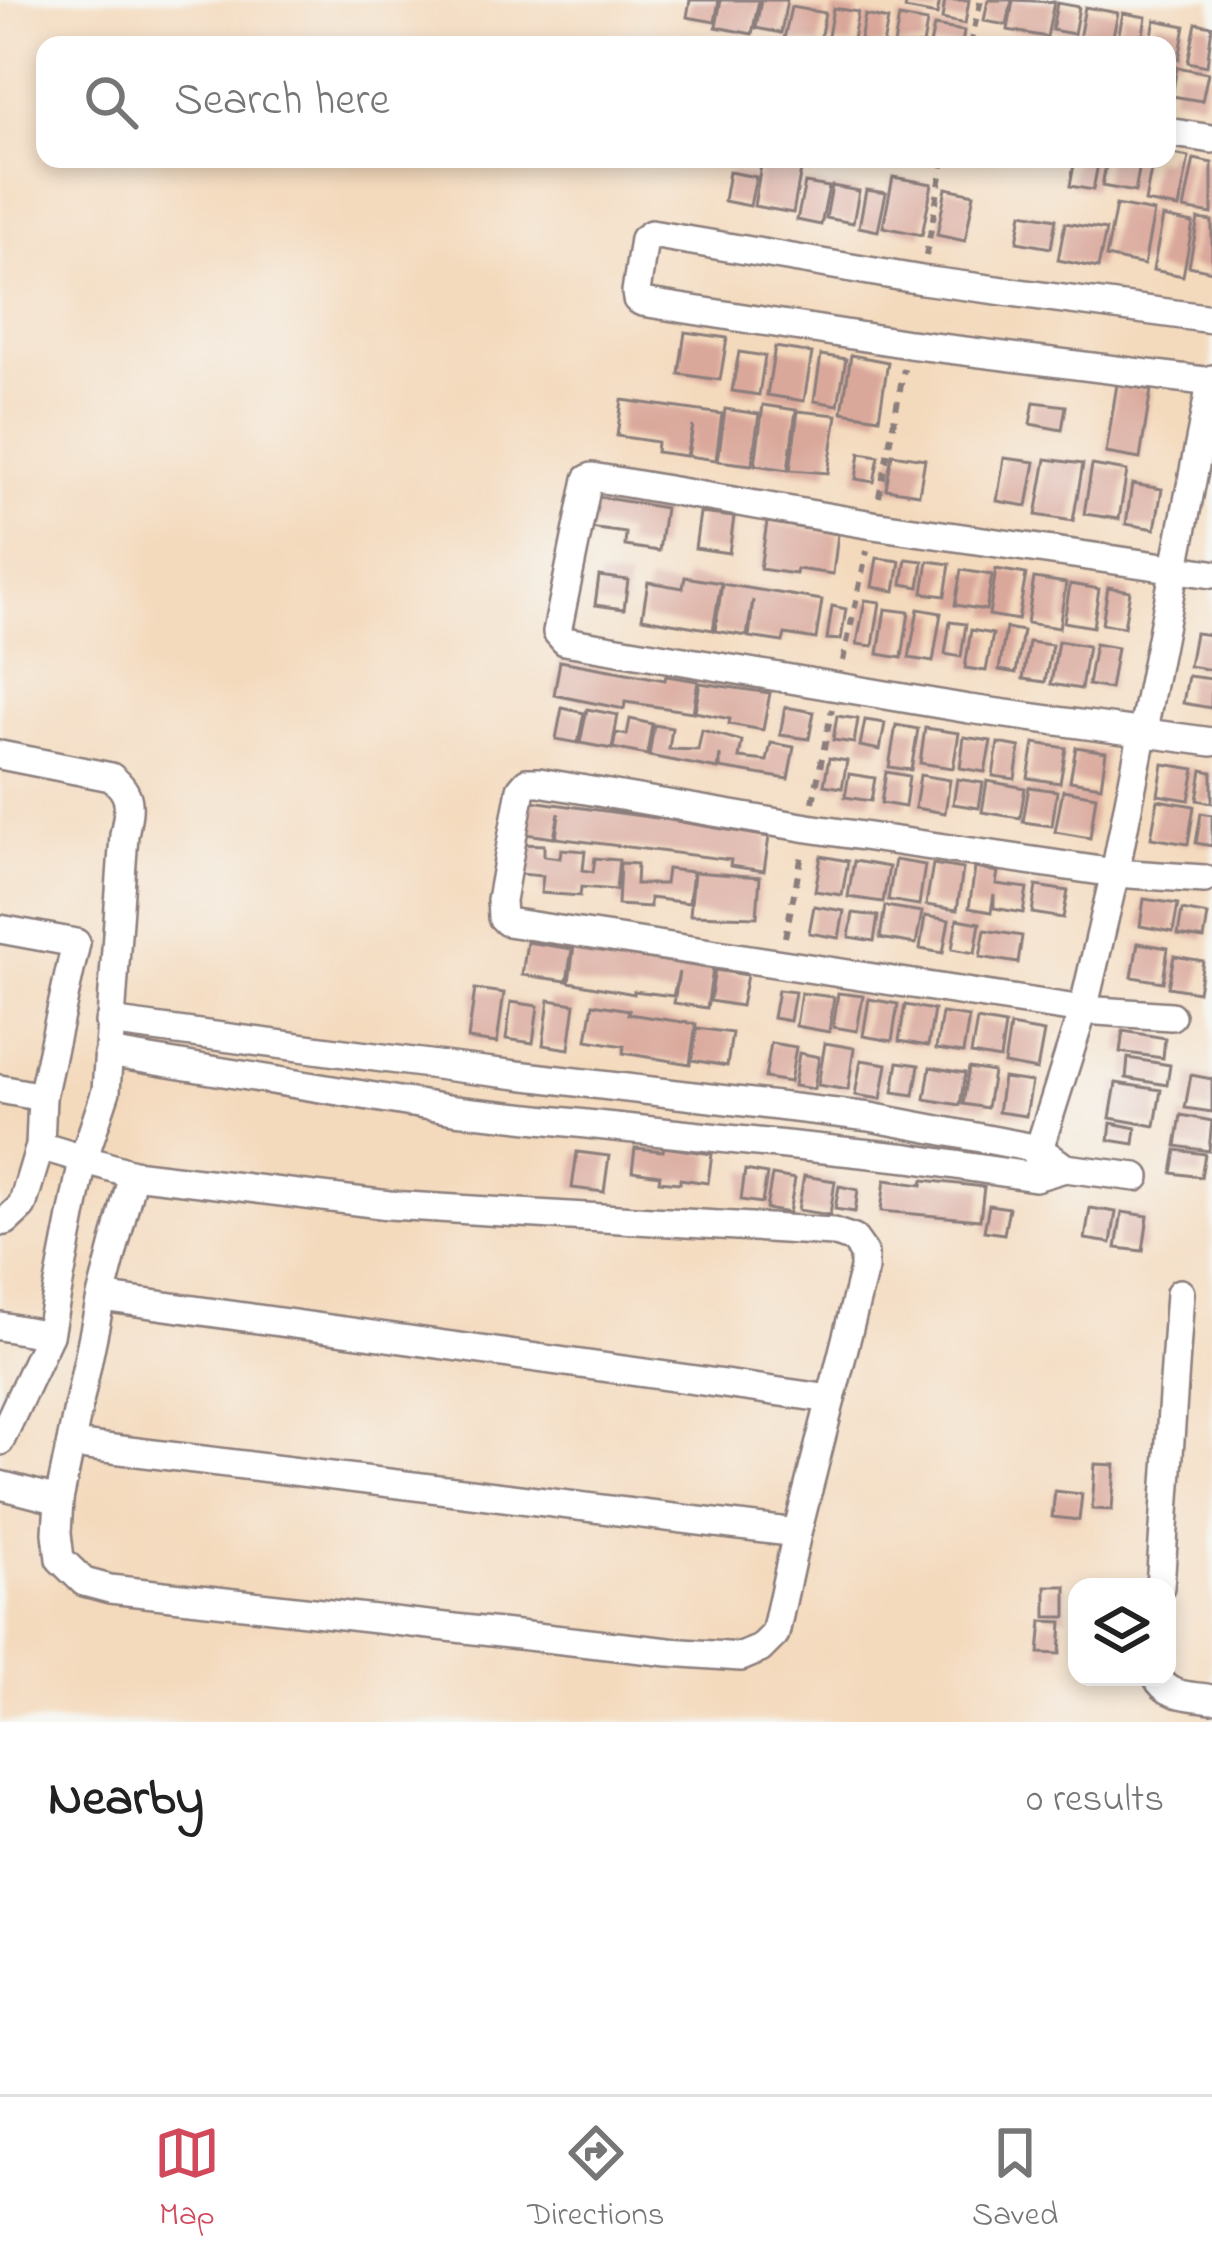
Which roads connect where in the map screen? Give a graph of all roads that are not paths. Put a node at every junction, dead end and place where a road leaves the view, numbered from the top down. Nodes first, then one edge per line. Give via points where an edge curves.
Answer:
1 (1176, 133) edge
2 (1212, 139) edge
3 (1212, 319) edge
4 (1212, 381) edge
5 (1173, 569) junction
6 (1212, 574) edge
7 (1141, 732) junction
8 (1212, 742) edge
9 (0, 755) edge
10 (1115, 873) junction
11 (1204, 879) dead end
12 (0, 929) edge
13 (1083, 1010) junction
14 (1171, 1016) dead end
15 (109, 1022) junction
16 (108, 1052) junction
17 (427, 1063) junction
18 (459, 1068) junction
19 (0, 1089) edge
20 (42, 1097) junction
21 (417, 1104) junction
22 (454, 1110) junction
23 (40, 1146) junction
24 (1039, 1149) junction
25 (83, 1160) junction
26 (1065, 1168) junction
27 (134, 1174) junction
28 (1136, 1177) dead end
29 (1035, 1178) junction
30 (0, 1222) edge
31 (1180, 1293) dead end
32 (101, 1297) junction
33 (0, 1326) edge
34 (49, 1335) junction
35 (831, 1399) junction
36 (0, 1441) edge
37 (72, 1444) junction
38 (0, 1485) edge
39 (59, 1500) junction
40 (797, 1533) junction
41 (1161, 1578) edge
42 (1162, 1686) edge
43 (1212, 1699) edge

1 - 2 street
3 - 4 street via 651,234 636,292 638,301 909,344
4 - 5 street
5 - 6 street
5 - 7 street
5 - 7 street via 595,477 588,479 557,632 561,640
7 - 8 street
7 - 10 street
9 - 15 street via 111,777 125,788
10 - 11 street
10 - 13 street
10 - 13 street via 539,782 521,789 501,900 507,922
12 - 20 street via 76,943
13 - 14 street
13 - 24 street
15 - 16 street
15 - 17 street
16 - 21 street
16 - 25 street via 106,1090
17 - 18 street
17 - 21 street
18 - 22 street
18 - 24 street via 869,1118
19 - 20 street
20 - 23 street
21 - 22 street
22 - 29 street
23 - 25 street
23 - 30 street via 22,1206
24 - 26 street
24 - 29 street
25 - 27 street
25 - 34 street
26 - 28 street
26 - 29 street
27 - 32 street
27 - 35 street via 389,1205 848,1236 864,1253 864,1268
31 - 41 street
32 - 35 street
32 - 37 street
33 - 34 street
34 - 36 street
35 - 40 street
37 - 39 street
37 - 40 street
38 - 39 street
39 - 40 street via 60,1559 84,1582 110,1589 741,1657 775,1634
42 - 43 street

